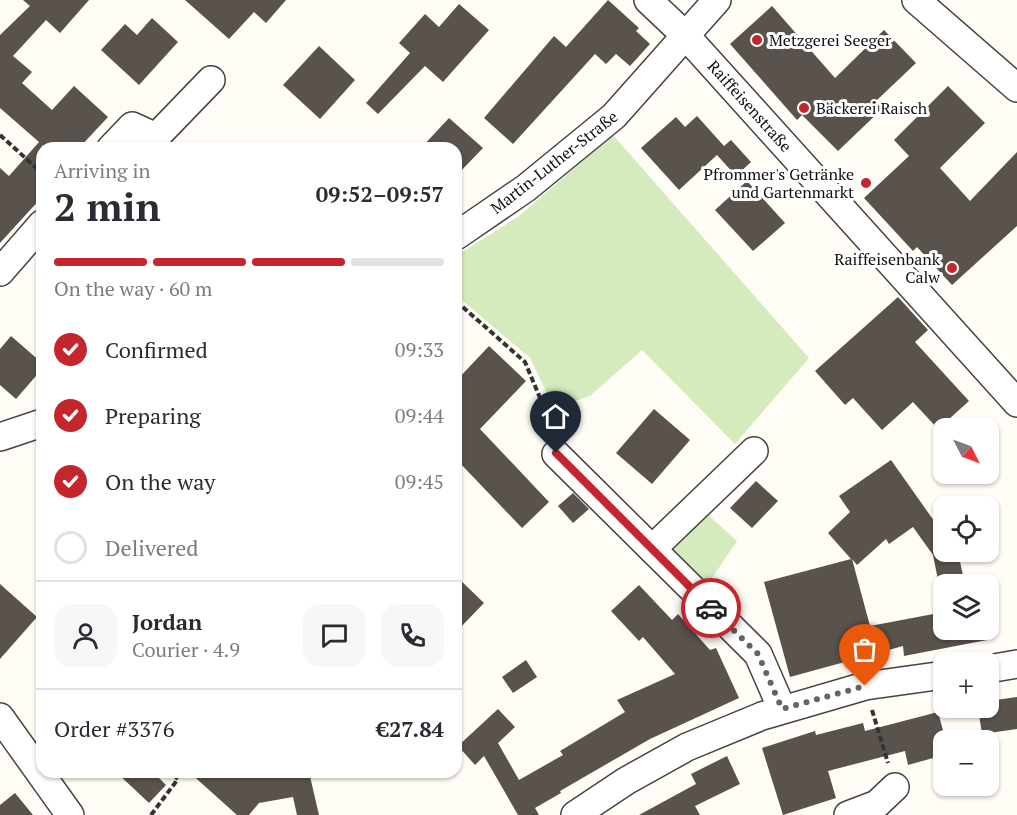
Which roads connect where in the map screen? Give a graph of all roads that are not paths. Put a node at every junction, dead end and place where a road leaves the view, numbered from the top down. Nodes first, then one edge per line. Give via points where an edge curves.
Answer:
1 (648, 0) edge
2 (717, 0) edge
3 (916, 0) edge
4 (686, 36) junction
5 (211, 80) dead end
6 (1017, 88) edge
7 (117, 142) edge
8 (156, 142) edge
9 (159, 142) edge
10 (36, 231) edge
11 (462, 232) edge
12 (0, 273) edge
13 (1017, 403) edge
14 (36, 425) edge
15 (0, 437) edge
16 (754, 451) dead end
17 (556, 453) road end
18 (652, 549) junction
19 (1017, 664) edge
20 (999, 667) edge
21 (933, 677) edge
22 (782, 709) junction
23 (0, 717) edge
24 (36, 768) edge
25 (43, 778) edge
26 (895, 787) road end
27 (69, 815) edge
28 (575, 815) edge
29 (848, 815) edge

1 - 4 street, Raiffeisenstraße
2 - 4 street, Martin-Luther-Straße
3 - 6 street
4 - 11 street, Martin-Luther-Straße via 614,116 526,188
4 - 13 street, Raiffeisenstraße
5 - 9 street
7 - 8 street via 132,126
10 - 12 street
14 - 15 street
16 - 18 street
17 - 18 street
18 - 22 street via 758,654
19 - 20 street
21 - 22 street via 865,686
22 - 28 street via 687,747
23 - 24 street
25 - 27 street
26 - 29 street via 877,804

